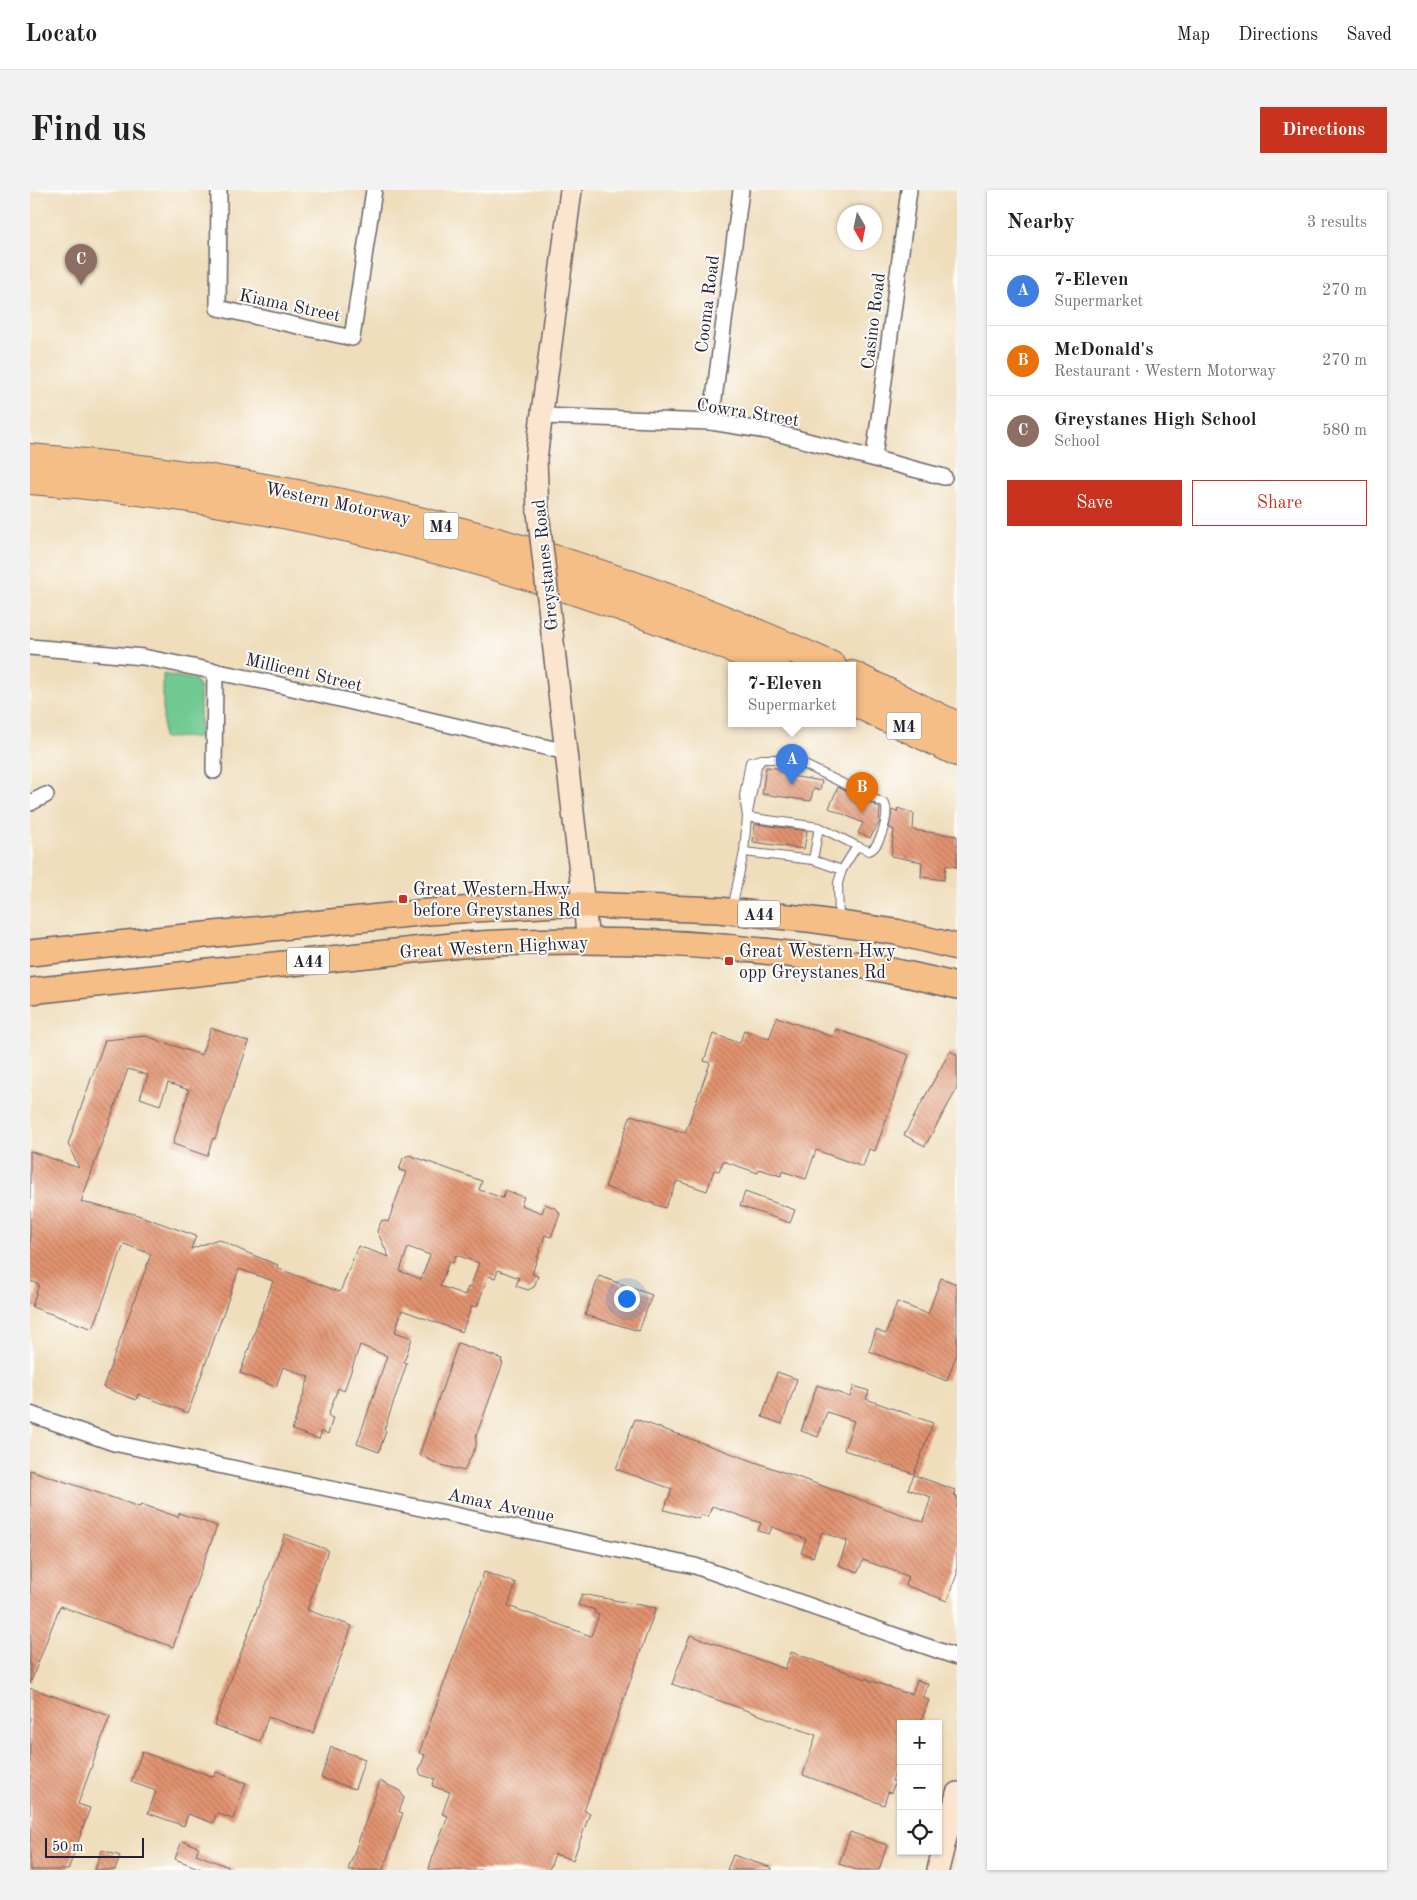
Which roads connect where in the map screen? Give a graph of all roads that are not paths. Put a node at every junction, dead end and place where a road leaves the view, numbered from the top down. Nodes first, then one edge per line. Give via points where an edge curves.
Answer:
1 (219, 190) edge
2 (374, 190) edge
3 (571, 190) edge
4 (741, 190) edge
5 (909, 190) edge
6 (542, 416) junction
7 (712, 422) junction
8 (874, 457) junction
9 (30, 458) edge
10 (944, 476) dead end
11 (30, 480) edge
12 (30, 647) edge
13 (766, 662) edge
14 (823, 662) edge
15 (215, 672) junction
16 (856, 677) edge
17 (856, 703) edge
18 (957, 726) edge
19 (566, 752) junction
20 (957, 752) edge
21 (214, 772) dead end
22 (46, 795) dead end
23 (30, 803) edge
24 (747, 817) junction
25 (819, 827) junction
26 (857, 846) junction
27 (744, 852) junction
28 (813, 860) junction
29 (842, 870) junction
30 (583, 904) junction
31 (732, 911) junction
32 (840, 924) junction
33 (588, 940) junction
34 (957, 947) edge
35 (30, 953) edge
36 (957, 986) edge
37 (30, 991) edge
38 (30, 1414) edge
39 (957, 1657) edge
40 (957, 1793) edge
41 (938, 1870) edge

1 - 2 street, Kiama Street via 218,308 352,338
3 - 6 main road, Greystanes Road
4 - 7 street, Cooma Road
5 - 8 street, Casino Road
6 - 7 street, Cowra Street
6 - 19 main road, Greystanes Road, bridge via 536,478 538,512
7 - 8 street, Cowra Street via 773,432
8 - 10 street, Cowra Street
9 - 14 highway, Western Motorway / M4 via 243,484 465,532 634,584
11 - 13 highway, Western Motorway / M4 via 238,506 397,540 568,588
12 - 15 street, Millicent Street via 143,657
15 - 19 street, Millicent Street
15 - 21 street
16 - 18 highway, M4
17 - 20 highway, M4
19 - 30 main road, Greystanes Road
22 - 23 street
24 - 25 lane
24 - 26 lane via 744,796 748,765 754,760 793,759 885,804 887,817 876,846 869,851
24 - 27 lane
25 - 26 lane
25 - 28 lane
26 - 29 lane
27 - 28 lane
27 - 31 lane
28 - 29 lane
29 - 32 lane via 838,883
30 - 31 highway, Great Western Highway / A44
30 - 33 main road, Greystanes Road
30 - 35 highway, Great Western Highway / A44 via 438,911
31 - 32 highway, Great Western Highway / A44
32 - 34 highway, Great Western Highway / A44 via 896,932
33 - 36 highway, Great Western Highway / A44 via 740,948 850,963
33 - 37 highway, Great Western Highway / A44 via 461,946
38 - 39 street, Amax Avenue via 114,1443 695,1566
40 - 41 main road

